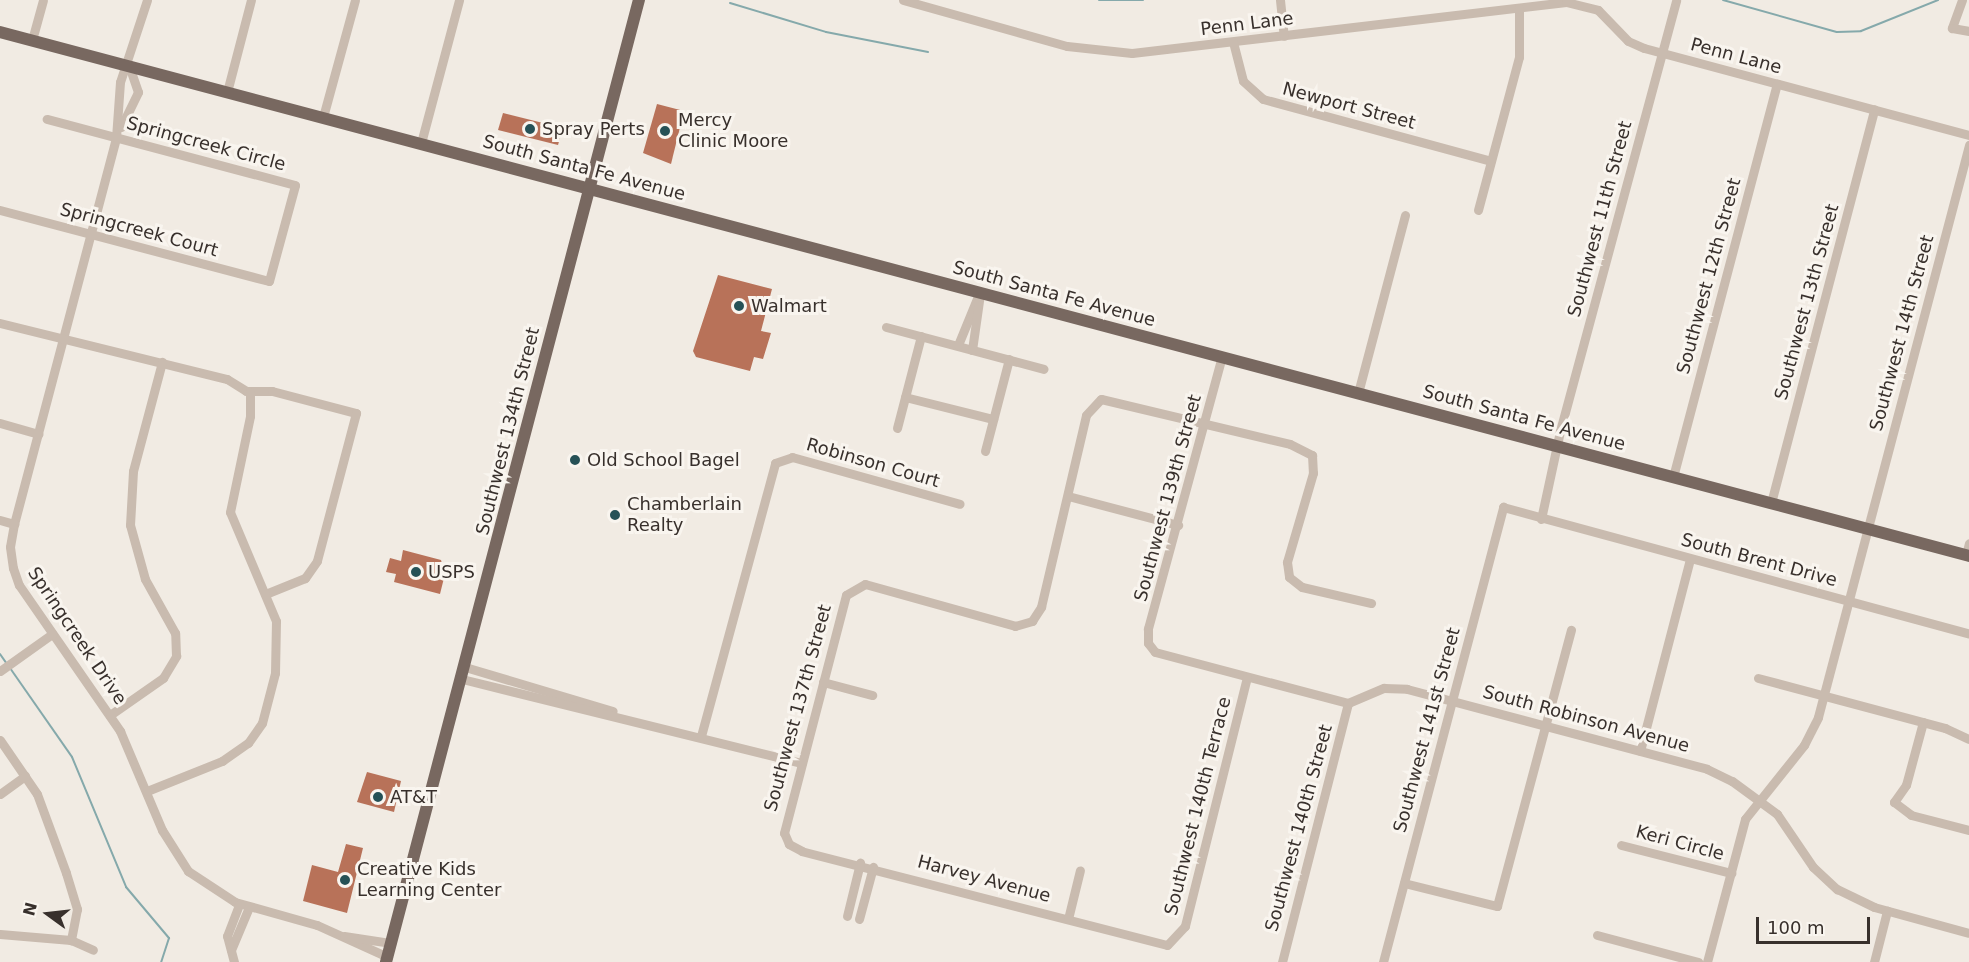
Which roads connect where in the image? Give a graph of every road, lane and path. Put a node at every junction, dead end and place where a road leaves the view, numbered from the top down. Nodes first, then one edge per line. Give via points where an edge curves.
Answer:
1 (43, 0) edge
2 (147, 0) edge
3 (251, 0) edge
4 (355, 0) edge
5 (459, 0) edge
6 (639, 0) edge
7 (903, 0) edge
8 (1280, 0) edge
9 (1676, 0) edge
10 (1961, 1) edge
11 (1519, 8) junction
12 (1969, 31) edge
13 (0, 32) edge
14 (1284, 36) junction
15 (32, 40) junction
16 (1233, 42) junction
17 (1661, 53) junction
18 (129, 66) junction
19 (1777, 84) junction
20 (226, 92) junction
21 (1874, 110) junction
22 (323, 117) junction
23 (47, 119) dead end
24 (1969, 135) edge
25 (116, 138) junction
26 (421, 143) junction
27 (1969, 145) edge
28 (1491, 161) junction
29 (589, 187) junction
30 (0, 210) edge
31 (1478, 210) dead end
32 (1405, 215) dead end
33 (91, 234) junction
34 (269, 281) joint
35 (980, 294) junction
36 (0, 323) edge
37 (886, 327) dead end
38 (921, 336) junction
39 (63, 339) junction
40 (958, 345) junction
41 (972, 350) junction
42 (1222, 356) junction
43 (1009, 359) junction
44 (162, 362) junction
45 (1044, 369) dead end
46 (250, 392) junction
47 (1358, 393) junction
48 (905, 397) junction
49 (993, 419) junction
50 (0, 423) edge
51 (1205, 424) junction
52 (897, 428) dead end
53 (38, 434) junction
54 (1558, 447) junction
55 (985, 451) dead end
56 (1673, 477) junction
57 (1068, 496) junction
58 (1771, 503) junction
59 (960, 504) dead end
60 (1503, 507) joint
61 (1541, 519) junction
62 (0, 520) edge
63 (14, 524) junction
64 (1178, 525) junction
65 (1868, 528) junction
66 (1968, 551) edge
67 (1690, 559) junction
68 (268, 593) junction
69 (1849, 601) junction
70 (1371, 603) dead end
71 (1571, 630) dead end
72 (1968, 633) edge
73 (52, 634) junction
74 (2, 669) edge
75 (464, 673) junction
76 (1247, 677) junction
77 (1758, 678) dead end
78 (823, 682) junction
79 (872, 695) dead end
80 (1824, 695) junction
81 (1452, 701) junction
82 (1348, 703) junction
83 (110, 715) junction
84 (1923, 722) junction
85 (1546, 726) junction
86 (701, 736) junction
87 (0, 740) edge
88 (1969, 740) edge
89 (1640, 751) junction
90 (802, 763) junction
91 (25, 776) junction
92 (147, 791) junction
93 (0, 794) edge
94 (1759, 800) junction
95 (1969, 830) edge
96 (786, 840) joint
97 (1621, 845) dead end
98 (860, 863) junction
99 (873, 867) junction
100 (1080, 870) dead end
101 (1731, 873) junction
102 (1404, 883) junction
103 (851, 899) junction
104 (863, 902) junction
105 (239, 904) junction
106 (249, 907) junction
107 (1887, 911) junction
108 (847, 916) dead end
109 (1068, 918) junction
110 (859, 919) dead end
111 (1969, 933) edge
112 (0, 934) edge
113 (1597, 935) dead end
114 (341, 936) junction
115 (70, 940) junction
116 (1175, 941) joint
117 (392, 943) junction
118 (93, 950) dead end
119 (231, 950) junction
120 (387, 960) edge
121 (234, 962) edge
122 (1282, 962) edge
123 (1383, 962) edge
124 (1698, 962) edge
125 (1707, 962) edge
126 (1874, 962) edge

1 - 15 street
2 - 18 street
3 - 20 street
4 - 22 street
5 - 26 street
6 - 29 main road, Southwest 134th Street
7 - 16 street, Penn Lane via 1084,50 1132,53
8 - 14 street
9 - 17 street, Southwest 11th Street
10 - 12 street via 1952,28
11 - 14 street, Penn Lane
11 - 17 street, Penn Lane via 1566,2 1590,7 1628,41
11 - 28 street via 1519,57
13 - 15 main road, South Santa Fe Avenue
14 - 16 street, Penn Lane
15 - 18 main road, South Santa Fe Avenue
16 - 28 street, Newport Street via 1239,74 1263,99
17 - 19 street, Penn Lane
17 - 54 street, Southwest 11th Street
18 - 20 main road, South Santa Fe Avenue
18 - 25 street, Springcreek Drive via 120,82
18 - 25 street, Springcreek Drive via 138,92
19 - 21 street, Penn Lane
19 - 56 street, Southwest 12th Street
20 - 22 main road, South Santa Fe Avenue
21 - 24 street, Penn Lane
21 - 58 street, Southwest 13th Street
22 - 26 main road, South Santa Fe Avenue
23 - 25 street, Springcreek Circle
25 - 33 street, Springcreek Drive
25 - 34 street, Springcreek Circle via 295,185
26 - 29 main road, South Santa Fe Avenue
27 - 65 street, Southwest 14th Street
28 - 31 street
29 - 35 main road, South Santa Fe Avenue
29 - 75 main road, Southwest 134th Street
30 - 33 street, Springcreek Court
32 - 47 street
33 - 34 street, Springcreek Court
33 - 39 street, Springcreek Drive
35 - 40 street
35 - 41 street
35 - 42 main road, South Santa Fe Avenue
36 - 39 street
37 - 38 street
38 - 40 street
38 - 48 street
39 - 44 street
39 - 53 street, Springcreek Drive
40 - 41 street
41 - 43 street
42 - 47 main road, South Santa Fe Avenue
42 - 51 street, Southwest 139th Street
43 - 45 street
43 - 49 street
44 - 46 street via 227,379
44 - 83 street via 133,471 130,525 145,579 175,633 176,656 163,678
46 - 68 street via 250,416 230,512 236,535
46 - 68 street via 272,391 356,413 314,567 300,580
47 - 54 main road, South Santa Fe Avenue
48 - 49 street
48 - 52 street
49 - 55 street
50 - 53 street
51 - 57 street via 1114,399 1097,401 1086,415
51 - 64 street, Southwest 139th Street
51 - 70 street via 1290,444 1312,455 1313,473 1287,562 1289,577 1302,587
53 - 63 street, Springcreek Drive
54 - 56 main road, South Santa Fe Avenue
54 - 61 street
56 - 58 main road, South Santa Fe Avenue
57 - 64 street
57 - 78 street, Southwest 137th Street via 1041,607 1032,621 1015,626 872,586 855,587 843,603
58 - 65 main road, South Santa Fe Avenue
59 - 86 street, Robinson Court via 792,457 778,460 769,473
60 - 61 street, South Brent Drive
60 - 81 street, Southwest 141st Street
61 - 67 street, South Brent Drive
62 - 63 street
63 - 73 street, Springcreek Drive via 10,547 15,577
64 - 76 street, Southwest 139th Street via 1148,629 1150,647 1163,657
65 - 66 main road, South Santa Fe Avenue
65 - 69 street, Southwest 14th Street
67 - 69 street, South Brent Drive
67 - 89 street
68 - 92 street via 276,621 277,662 258,730 232,756
69 - 72 street, South Brent Drive
69 - 80 street, Southwest 14th Street
71 - 85 street
73 - 74 street
73 - 83 street, Springcreek Drive
75 - 86 street
75 - 117 main road, Southwest 134th Street
76 - 82 street
76 - 116 street, Southwest 140th Terrace via 1185,926
77 - 80 street
78 - 79 street
78 - 90 street, Southwest 137th Street
80 - 84 street
80 - 94 street, Southwest 14th Street via 1808,737
81 - 82 street, South Robinson Avenue via 1390,687
81 - 85 street, South Robinson Avenue
81 - 102 street, Southwest 141st Street
82 - 122 street, Southwest 140th Street
83 - 92 street, Springcreek Drive
84 - 88 street
84 - 95 street via 1906,785 1894,802 1911,815
85 - 89 street, South Robinson Avenue
85 - 102 street via 1497,906
86 - 90 street
87 - 91 street
89 - 94 street, South Robinson Avenue via 1714,772
90 - 96 street, Southwest 137th Street via 784,828
91 - 93 street
91 - 115 street via 37,794 76,902
92 - 105 street, Springcreek Drive via 178,859 210,890
94 - 101 street, Southwest 14th Street via 1745,819
94 - 107 street, South Robinson Avenue via 1791,829 1828,883
96 - 98 street, Harvey Avenue via 802,851
97 - 101 street, Keri Circle
98 - 99 street, Harvey Avenue
98 - 103 street
99 - 104 street
99 - 109 street, Harvey Avenue
100 - 109 street
101 - 125 street, Southwest 14th Street
102 - 123 street, Southwest 141st Street
103 - 104 street
103 - 108 street
104 - 110 street
105 - 106 street, Springcreek Drive
105 - 119 street via 227,936
106 - 114 street, Springcreek Drive
106 - 119 street
107 - 111 street, South Robinson Avenue
107 - 126 street
109 - 116 street, Harvey Avenue via 1155,944
112 - 115 street
113 - 124 street
114 - 117 street, Springcreek Drive
114 - 120 street, Springcreek Drive
115 - 118 street
117 - 120 main road, Southwest 134th Street
119 - 121 street

